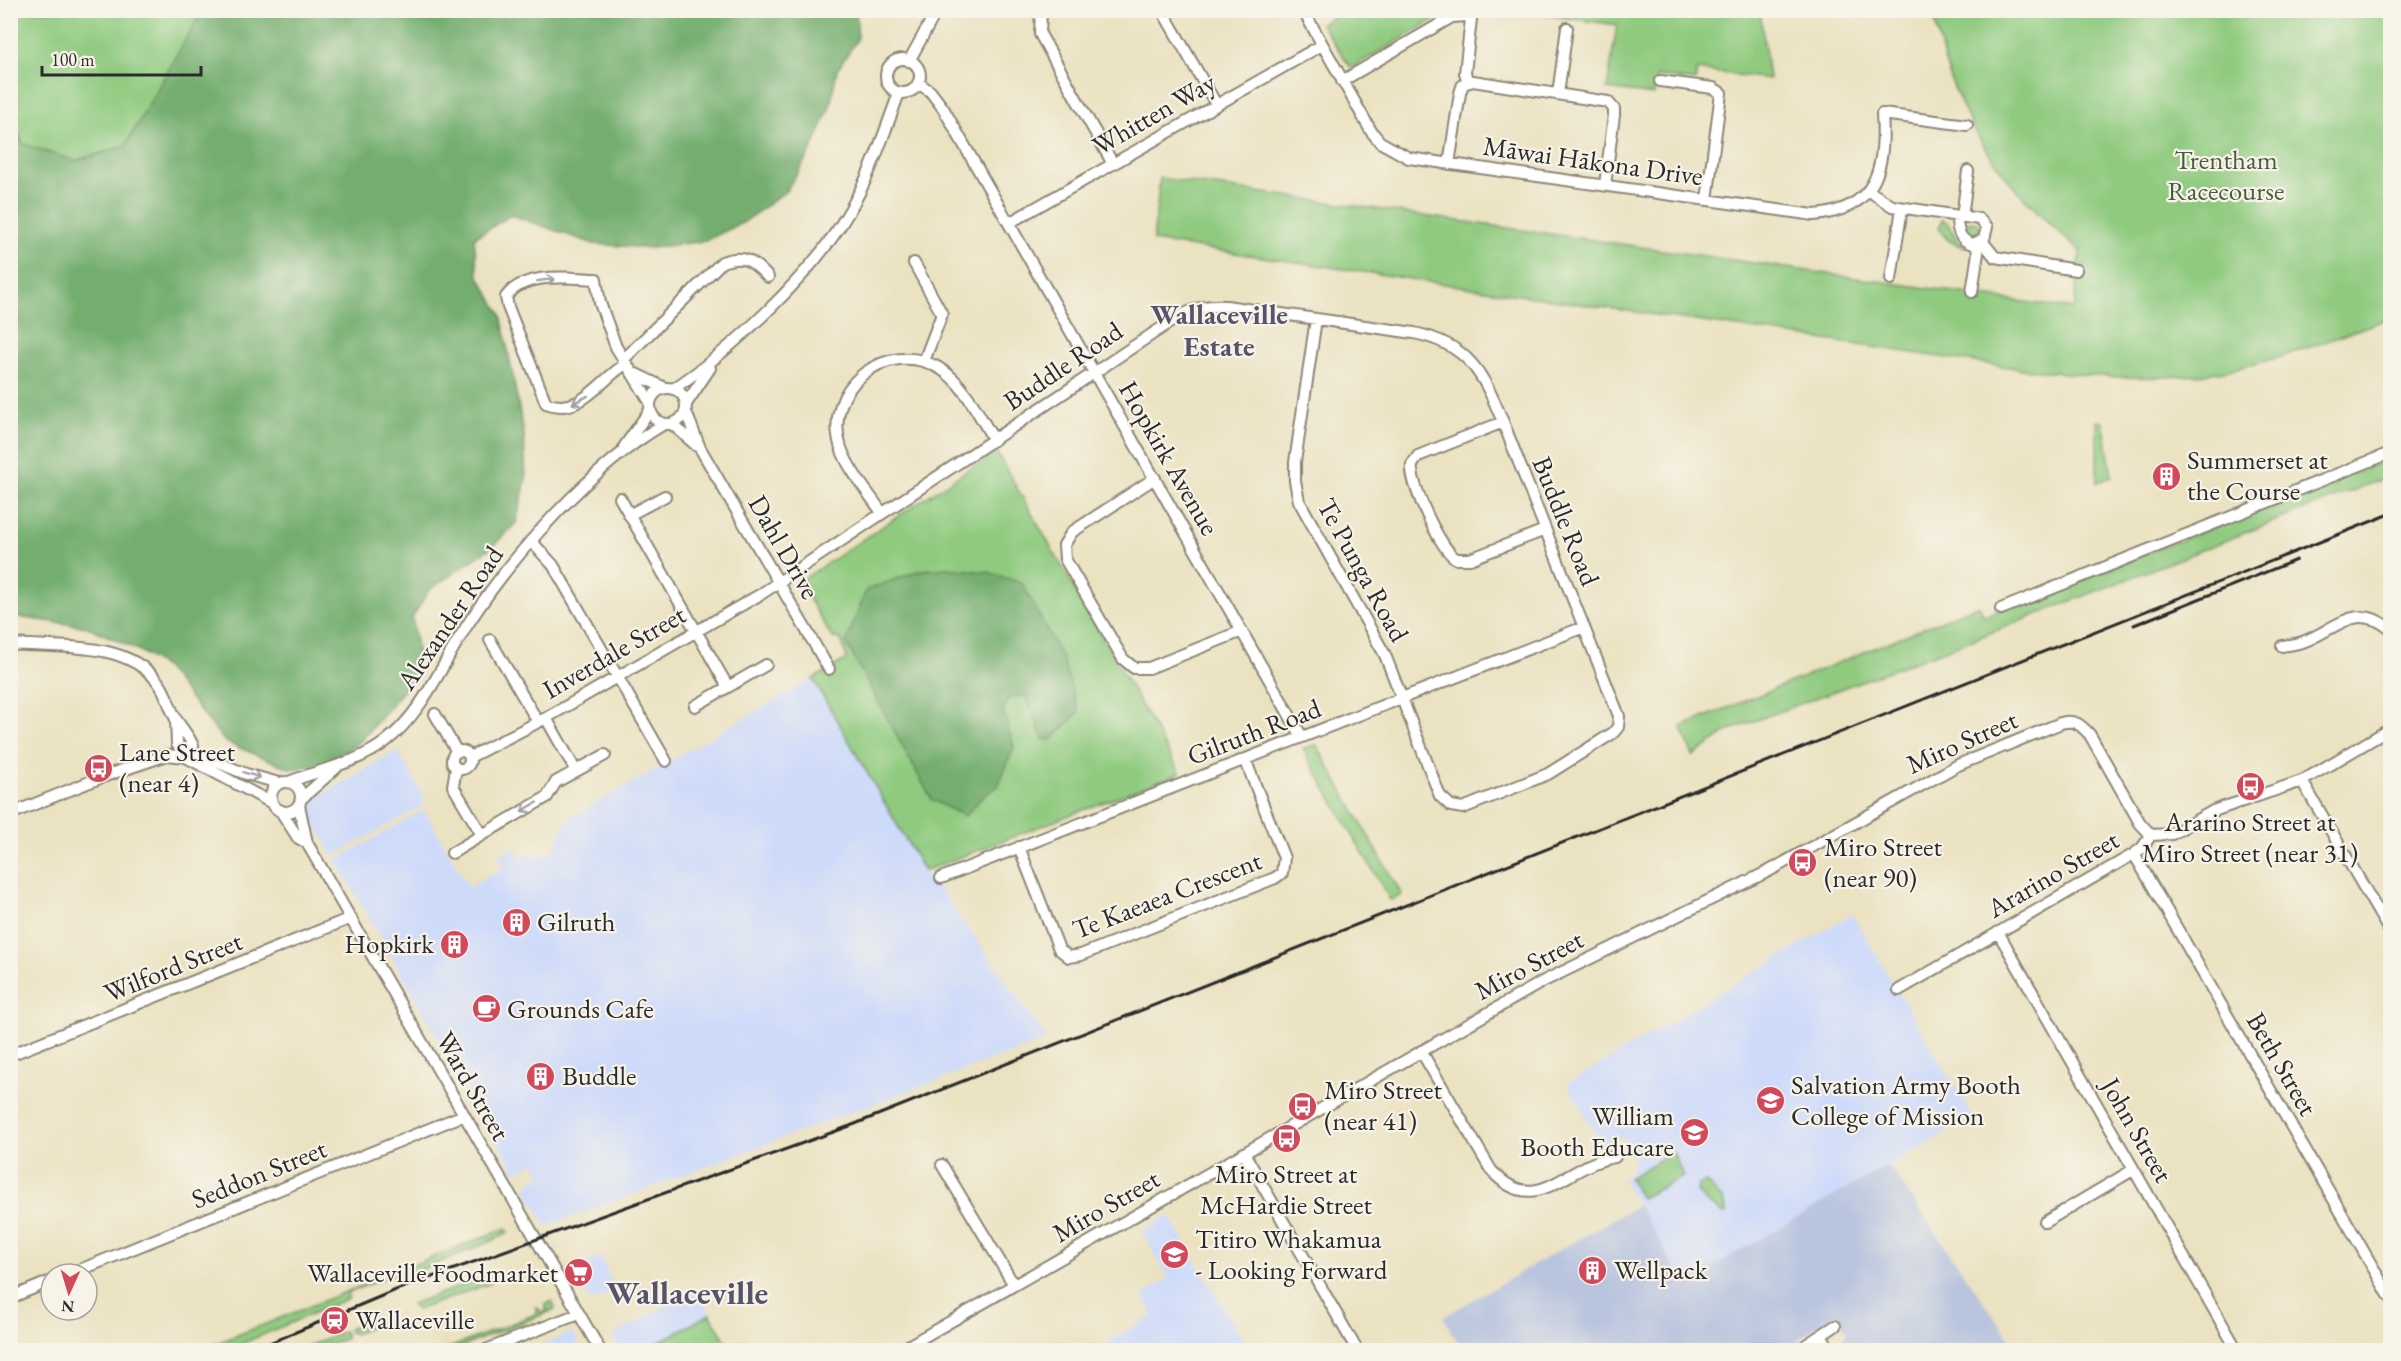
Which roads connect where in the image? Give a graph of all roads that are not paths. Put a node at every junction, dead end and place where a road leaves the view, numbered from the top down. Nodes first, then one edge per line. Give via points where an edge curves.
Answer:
1 (937, 10) edge
2 (1041, 10) edge
3 (1162, 10) edge
4 (1303, 10) edge
5 (1567, 28) dead end
6 (1322, 45) junction
7 (909, 61) junction
8 (1342, 81) junction
9 (1660, 81) dead end
10 (918, 82) junction
11 (1468, 82) junction
12 (899, 93) junction
13 (1558, 94) junction
14 (1216, 104) junction
15 (1967, 125) dead end
16 (1113, 164) junction
17 (1449, 164) junction
18 (1968, 171) dead end
19 (1605, 185) junction
20 (1869, 191) junction
21 (1707, 200) junction
22 (1902, 208) junction
23 (1959, 217) junction
24 (1009, 223) junction
25 (1979, 242) junction
26 (915, 264) dead end
27 (2076, 270) dead end
28 (768, 277) dead end
29 (1891, 279) dead end
30 (1972, 292) dead end
31 (1316, 319) junction
32 (723, 351) junction
33 (924, 361) junction
34 (627, 365) junction
35 (1095, 372) junction
36 (669, 389) junction
37 (650, 406) junction
38 (686, 408) junction
39 (1503, 422) junction
40 (668, 424) junction
41 (994, 440) junction
42 (700, 448) junction
43 (2391, 453) edge
44 (616, 457) junction
45 (1155, 478) junction
46 (665, 496) dead end
47 (620, 498) dead end
48 (882, 513) junction
49 (630, 515) junction
50 (1545, 530) junction
51 (531, 541) junction
52 (778, 582) junction
53 (2001, 609) dead end
54 (1584, 627) junction
55 (2391, 629) edge
56 (696, 631) junction
57 (1242, 631) junction
58 (490, 639) dead end
59 (10, 644) edge
60 (2282, 646) dead end
61 (766, 665) dead end
62 (829, 669) dead end
63 (617, 676) junction
64 (728, 687) junction
65 (1402, 698) junction
66 (695, 706) dead end
67 (435, 714) dead end
68 (542, 720) junction
69 (2391, 729) edge
70 (1302, 737) junction
71 (457, 752) junction
72 (605, 755) dead end
73 (186, 756) junction
74 (470, 757) junction
75 (1245, 759) junction
76 (666, 761) dead end
77 (338, 767) junction
78 (456, 768) junction
79 (576, 771) junction
80 (2302, 781) junction
81 (284, 782) junction
82 (300, 802) junction
83 (276, 807) junction
84 (10, 814) edge
85 (482, 835) junction
86 (2151, 835) junction
87 (307, 843) junction
88 (1019, 847) junction
89 (452, 853) dead end
90 (2134, 854) junction
91 (949, 862) dead end
92 (954, 873) junction
93 (941, 878) dead end
94 (351, 918) junction
95 (1998, 932) junction
96 (2391, 932) edge
97 (1899, 990) dead end
98 (1421, 1051) junction
99 (10, 1055) edge
100 (464, 1115) junction
101 (1244, 1153) junction
102 (1615, 1157) dead end
103 (942, 1165) dead end
104 (2133, 1170) junction
105 (2045, 1222) dead end
106 (99, 1262) edge
107 (1014, 1285) junction
108 (39, 1286) edge
109 (2391, 1296) edge
110 (10, 1298) edge
111 (578, 1314) junction
112 (1835, 1326) dead end
113 (1821, 1336) junction
114 (1806, 1345) dead end
115 (486, 1350) edge
116 (600, 1350) edge
117 (901, 1350) edge
118 (1358, 1350) edge
119 (1831, 1350) edge
120 (2237, 1350) edge

1 - 7 street
2 - 16 street via 1040,34
3 - 14 street
4 - 6 street, Māwai Hākona Drive
5 - 13 street
6 - 8 street, Māwai Hākona Drive
6 - 14 street, Whitten Way
7 - 10 street via 919,72
7 - 12 street via 893,63 887,72 890,87
8 - 11 street via 1452,17 1461,16 1471,19 1465,73
8 - 17 street, Māwai Hākona Drive via 1380,142 1409,158
9 - 21 street via 1713,87 1721,93
10 - 12 street via 913,90
10 - 24 street, Hopkirk Avenue via 943,108
11 - 13 street
11 - 17 street via 1460,93
12 - 32 street, Alexander Road via 859,193 835,234 787,290
13 - 19 street via 1601,100 1614,109
14 - 16 street, Whitten Way
15 - 20 street, Māwai Hākona Drive via 1882,114 1882,160
16 - 24 street, Whitten Way
17 - 19 street, Māwai Hākona Drive
18 - 23 street
19 - 21 street, Māwai Hākona Drive
20 - 21 street, Māwai Hākona Drive via 1846,209 1814,215
20 - 22 street
22 - 23 street
22 - 29 street
23 - 25 street via 1960,236 1968,243
23 - 25 street via 1979,219 1985,224 1987,233
24 - 35 street, Hopkirk Avenue
25 - 27 street via 1995,257
25 - 30 street
26 - 33 street via 942,314
28 - 34 street via 751,260 722,262
31 - 35 street, Buddle Road via 1205,306 1185,314
31 - 39 street, Buddle Road via 1421,335 1450,345 1483,376
31 - 65 street, Te Punga Road via 1295,462 1296,491 1307,519 1385,655
32 - 36 street, Alexander Road
32 - 38 street, Alexander Road
33 - 41 street via 952,377
33 - 48 street via 900,358 873,366 851,385 841,407 841,448
34 -> 34 street via 582,401 569,405 546,403 506,297 510,291 541,279 596,279 600,303
34 - 36 street
34 - 37 street
35 - 41 street, Buddle Road
35 - 45 street, Hopkirk Avenue
36 - 37 street, Alexander Road via 655,394
36 - 38 street via 681,393
37 - 40 street via 656,420
37 - 44 street, Alexander Road
38 - 40 street, Alexander Road via 680,420
38 - 42 street, Dahl Drive
39 - 50 street, Buddle Road
39 - 50 street via 1418,456 1412,465 1413,483 1448,553 1457,559 1470,559
40 - 42 street, Dahl Drive
40 - 44 street, Alexander Road
41 - 48 street, Buddle Road
42 - 52 street, Dahl Drive
43 - 53 street
44 - 51 street, Alexander Road
45 - 57 street, Hopkirk Avenue
45 - 57 street via 1067,538 1063,551 1071,569 1123,659 1134,668 1149,668
46 - 49 street
47 - 49 street
48 - 52 street, Buddle Road
49 - 56 street
50 - 54 street, Buddle Road
51 - 63 street via 553,565
51 - 77 street, Alexander Road via 492,586 413,714 385,742
52 - 56 street, Inverdale Street
52 - 62 street, Dahl Drive
54 - 65 street, Gilruth Road
54 - 65 street, Te Punga Road via 1618,714 1616,730 1548,774 1468,806 1455,807 1442,800
55 - 60 street via 2377,619 2359,617 2340,621 2305,641
56 - 63 street, Inverdale Street
56 - 64 street
57 - 70 street, Hopkirk Avenue
58 - 68 street
59 - 73 street via 89,650 126,657 144,667 159,683 176,718 177,744
61 - 64 street
63 - 68 street, Inverdale Street
63 - 76 street
64 - 66 street
65 - 70 street, Gilruth Road
67 - 71 street
68 - 74 street, Inverdale Street
68 - 79 street
69 - 80 street, Ararino Street
70 - 75 street, Gilruth Road
71 - 74 street via 466,752
71 - 78 street via 452,759
72 - 79 street
73 -> 81 street via 197,753 246,774
73 - 83 street, Ward Street
73 - 84 street via 158,757
74 - 78 street, Inverdale Street via 467,768
75 - 88 street, Gilruth Road
75 - 88 street, Te Kaeaea Crescent via 1284,858 1282,873 1081,955 1069,957 1059,949
77 - 81 street, Alexander Road
77 - 82 street, Alexander Road
78 - 85 street via 453,786
79 -> 85 street via 556,782 547,797
80 - 86 street, Ararino Street via 2213,811 2172,834
80 - 96 street
81 - 82 street via 300,790
81 - 83 street via 271,794
82 - 83 street via 290,811
82 - 87 street, Ward Street
83 - 87 street, Ward Street via 298,838
85 - 89 street
86 - 90 street, Ararino Street
86 - 98 street, Miro Street via 2090,735 2081,725 2069,721 1958,765 1799,855 1544,981
87 - 94 street, Ward Street
88 - 92 street, Gilruth Road
90 - 95 street, Ararino Street
90 - 109 street, Beth Street
91 - 92 street
92 - 93 street, Gilruth Road
94 - 99 street, Wilford Street
94 - 100 street, Ward Street
95 - 97 street, Ararino Street
95 - 104 street, John Street
98 - 101 street, Miro Street
98 - 102 street via 1491,1170 1507,1185 1536,1191 1601,1158
100 - 106 street, Seddon Street
100 - 111 street, Ward Street
101 - 107 street, Miro Street
101 - 118 street
103 - 107 street
104 - 105 street
104 - 120 street, John Street
107 - 117 street, Miro Street
108 - 110 street
111 - 115 street
111 - 116 street, Ward Street
112 - 113 street
113 - 114 street
113 - 119 street

